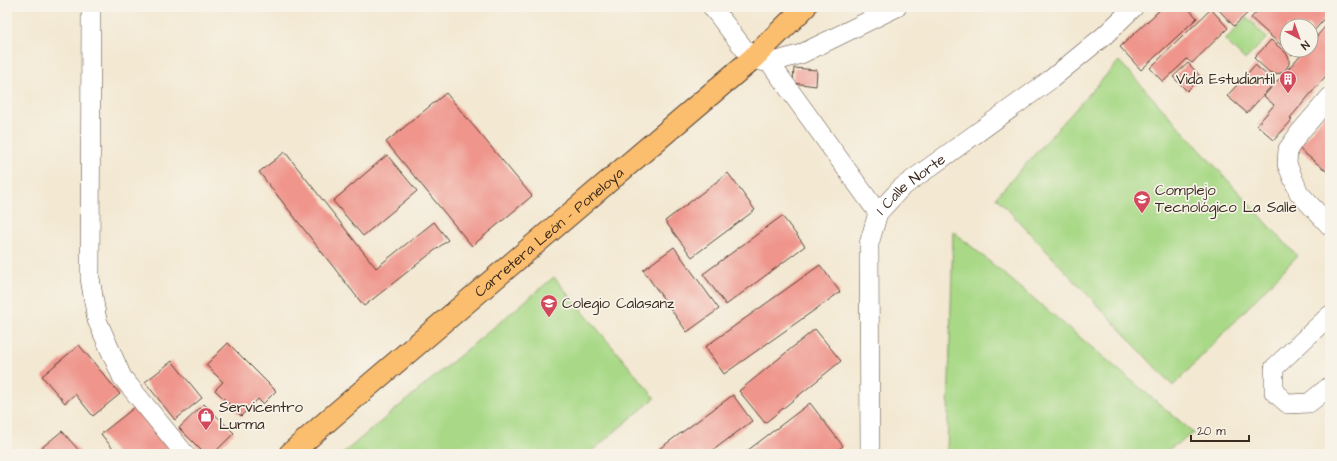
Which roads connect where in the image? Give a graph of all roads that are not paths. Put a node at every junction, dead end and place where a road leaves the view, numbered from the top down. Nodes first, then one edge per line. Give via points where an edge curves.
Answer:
1 (91, 7) edge
2 (712, 7) edge
3 (805, 7) edge
4 (897, 7) edge
5 (1134, 7) edge
6 (761, 61) junction
7 (1330, 97) edge
8 (878, 213) junction
9 (1330, 226) edge
10 (1330, 315) edge
11 (1330, 386) edge
12 (185, 454) edge
13 (290, 454) edge
14 (870, 454) edge

1 - 12 street via 90,278 97,320 122,377
2 - 6 street
3 - 6 main road, Carretera León - Poneloya
4 - 6 street via 801,54
5 - 8 street, 1 Calle Norte via 1105,35 1050,80 901,188
6 - 8 street
6 - 13 main road, Carretera León - Poneloya
7 - 9 street via 1288,149 1287,164 1299,193
8 - 14 street, 1 Calle Norte via 868,244
10 - 11 street via 1274,368 1274,392 1288,404 1309,403

